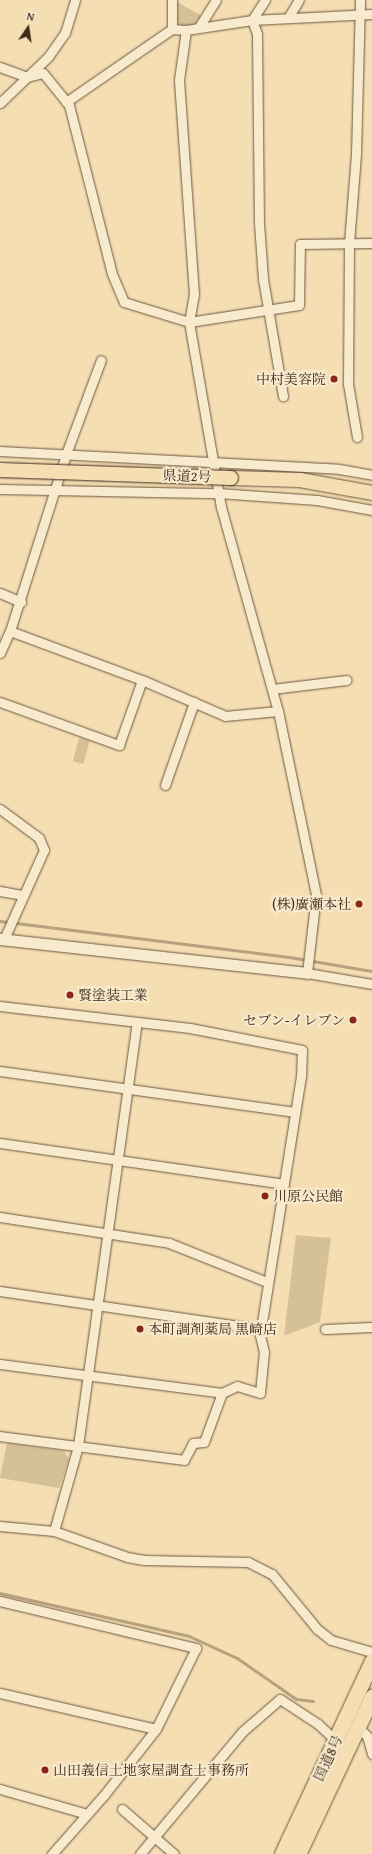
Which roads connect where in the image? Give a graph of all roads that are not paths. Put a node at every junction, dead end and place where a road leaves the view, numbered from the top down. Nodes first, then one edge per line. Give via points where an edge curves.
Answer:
1 (75, 0) edge
2 (172, 0) edge
3 (216, 0) edge
4 (264, 0) edge
5 (299, 0) edge
6 (360, 0) edge
7 (359, 14) junction
8 (372, 14) edge
9 (288, 18) junction
10 (252, 20) junction
11 (199, 26) junction
12 (172, 29) junction
13 (186, 30) junction
14 (0, 67) edge
15 (27, 77) junction
16 (66, 102) junction
17 (0, 103) edge
18 (349, 243) junction
19 (372, 243) edge
20 (268, 310) junction
21 (189, 322) junction
22 (101, 360) dead end
23 (283, 396) dead end
24 (357, 437) dead end
25 (0, 451) edge
26 (66, 454) junction
27 (214, 462) junction
28 (0, 470) edge
29 (372, 475) edge
30 (0, 489) edge
31 (56, 491) junction
32 (218, 493) junction
33 (372, 493) edge
34 (372, 510) edge
35 (0, 593) edge
36 (21, 602) junction
37 (10, 631) junction
38 (1, 650) edge
39 (142, 680) junction
40 (346, 680) dead end
41 (272, 689) junction
42 (0, 702) edge
43 (194, 702) junction
44 (278, 711) junction
45 (165, 785) dead end
46 (0, 809) edge
47 (0, 890) edge
48 (22, 895) junction
49 (2, 939) edge
50 (307, 973) junction
51 (372, 984) edge
52 (0, 1006) edge
53 (137, 1022) junction
54 (0, 1071) edge
55 (129, 1090) junction
56 (295, 1112) junction
57 (0, 1143) edge
58 (119, 1160) junction
59 (283, 1184) junction
60 (0, 1217) edge
61 (108, 1234) junction
62 (267, 1282) junction
63 (0, 1292) edge
64 (98, 1306) junction
65 (372, 1327) edge
66 (262, 1329) junction
67 (325, 1329) dead end
68 (0, 1364) edge
69 (88, 1376) junction
70 (222, 1392) junction
71 (0, 1436) edge
72 (78, 1446) junction
73 (0, 1526) edge
74 (54, 1530) junction
75 (0, 1601) edge
76 (372, 1652) edge
77 (372, 1661) edge
78 (0, 1693) edge
79 (372, 1697) edge
80 (358, 1727) junction
81 (156, 1729) junction
82 (336, 1741) junction
83 (372, 1754) edge
84 (0, 1789) edge
85 (122, 1809) dead end
86 (87, 1814) junction
87 (155, 1837) junction
88 (52, 1854) edge
89 (140, 1854) edge
90 (174, 1854) edge
91 (282, 1854) edge
92 (298, 1854) edge

1 - 15 street via 65,33 48,57
2 - 12 street
3 - 11 street
4 - 10 street
5 - 9 street
6 - 7 street
7 - 8 street
7 - 9 street
7 - 18 street via 356,154
9 - 10 street
10 - 11 street
10 - 20 street via 257,34 259,223
11 - 13 street
12 - 13 street
12 - 16 street
13 - 21 street via 179,80 194,294
14 - 15 street
15 - 16 street via 43,73
15 - 17 street
16 - 21 street via 112,274 124,302
18 - 19 street
18 - 20 street via 300,244 299,306
18 - 24 street via 348,384
20 - 21 street
20 - 23 street
21 - 27 street
22 - 26 street
25 - 26 street
26 - 27 street
26 - 31 street
27 - 29 street via 339,469
27 - 32 street
28 - 33 main road, 県道2号, bridge via 300,480
30 - 31 street
31 - 32 street
31 - 36 street
32 - 34 street via 317,500
32 - 41 street
35 - 36 street
36 - 37 street
37 - 38 street
37 - 39 street
39 - 42 street via 119,745
39 - 43 street
40 - 41 street
41 - 44 street
43 - 44 street via 225,716
43 - 45 street
44 - 50 street via 316,895
46 - 48 street via 39,838 44,850
47 - 48 street
48 - 49 street
49 - 50 street
50 - 51 street
52 - 53 street
53 - 55 street
53 - 56 street via 190,1028 302,1050
54 - 55 street
55 - 56 street
55 - 58 street
56 - 59 street
57 - 58 street
58 - 59 street
58 - 61 street
59 - 62 street
60 - 61 street
61 - 62 street via 169,1243
61 - 64 street
62 - 66 street
63 - 64 street
64 - 66 street
64 - 69 street
65 - 67 street
66 - 70 street via 264,1352 260,1393 237,1386
68 - 69 street
69 - 70 street
69 - 72 street
70 - 72 street via 204,1442 193,1443 184,1460
71 - 72 street
72 - 74 street
73 - 74 street
74 - 76 street via 127,1557 144,1560 248,1562 272,1574 317,1629 331,1640
75 - 81 street via 196,1648
77 - 82 highway, 国道8号
78 - 81 street
79 - 80 highway, 国道8号
80 - 83 street via 367,1736
80 - 92 highway, 国道8号
81 - 86 street
82 - 87 street via 318,1724 280,1699 243,1731
82 - 91 highway, 国道8号
84 - 86 street
85 - 87 street
86 - 88 street
87 - 89 street
87 - 90 street

